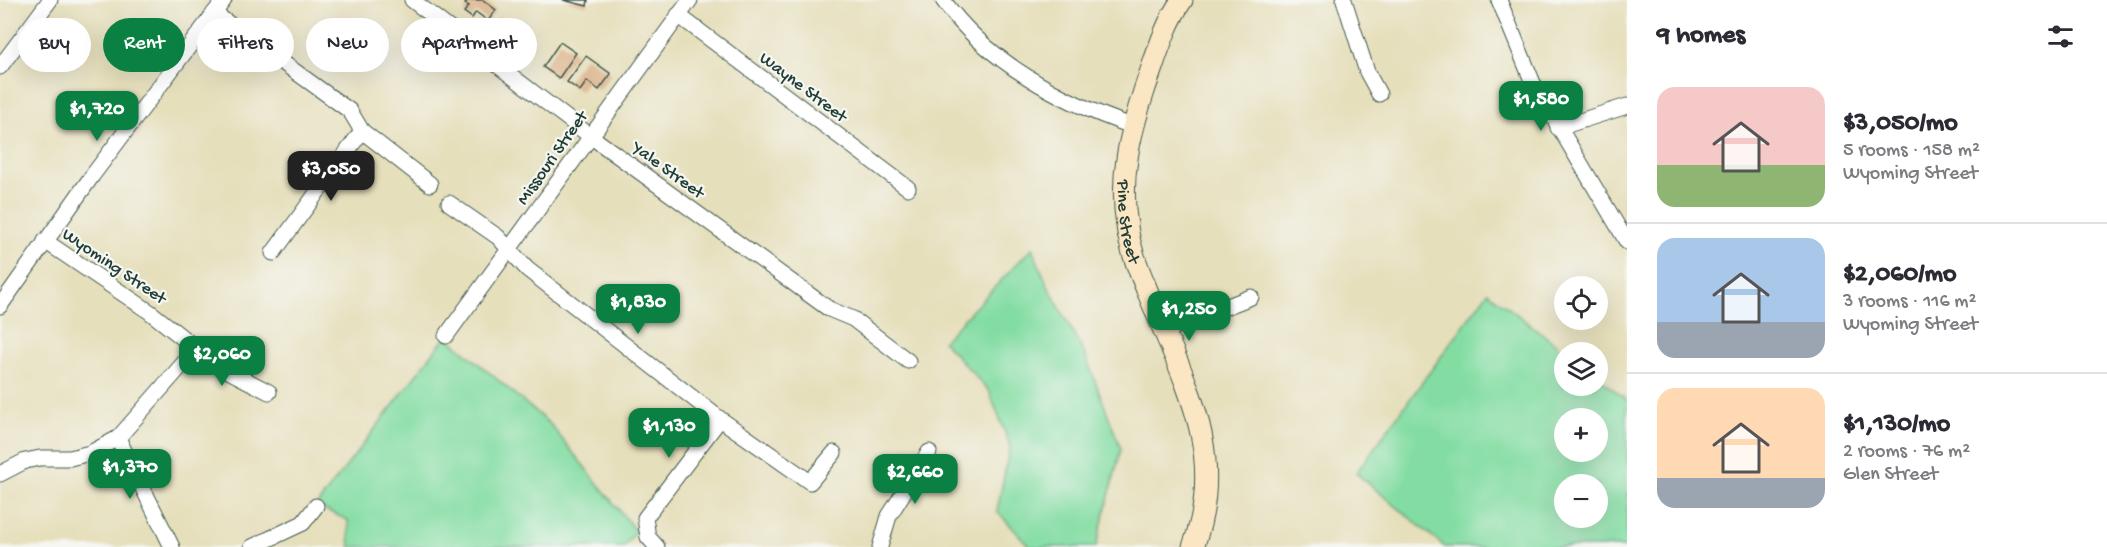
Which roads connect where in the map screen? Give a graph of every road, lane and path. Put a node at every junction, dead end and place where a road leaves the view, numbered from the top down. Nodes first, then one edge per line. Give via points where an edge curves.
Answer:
1 (50, 0) edge
2 (224, 0) edge
3 (412, 0) edge
4 (690, 0) edge
5 (943, 0) edge
6 (1182, 0) edge
7 (1344, 0) edge
8 (1499, 0) edge
9 (214, 13) junction
10 (678, 15) junction
11 (0, 67) edge
12 (1379, 94) dead end
13 (1627, 106) edge
14 (1132, 126) junction
15 (1558, 128) junction
16 (362, 131) junction
17 (589, 135) junction
18 (430, 184) dead end
19 (908, 188) dead end
20 (449, 203) dead end
21 (45, 241) junction
22 (1627, 242) edge
23 (510, 250) junction
24 (273, 254) dead end
25 (1251, 297) dead end
26 (0, 306) edge
27 (1164, 331) junction
28 (446, 336) dead end
29 (196, 349) junction
30 (908, 362) dead end
31 (269, 392) dead end
32 (720, 419) junction
33 (118, 438) junction
34 (928, 452) dead end
35 (834, 453) dead end
36 (0, 474) edge
37 (316, 506) dead end
38 (172, 547) edge
39 (252, 547) edge
40 (657, 547) edge
41 (880, 547) edge
42 (1193, 547) edge

1 - 11 street
2 - 9 street
3 - 17 street, Yale Street
4 - 10 street, Missouri Street
5 - 14 street via 975,38 1035,81 1089,111
6 - 14 street, Pine Street via 1152,67
7 - 12 street via 1366,72
8 - 15 street via 1533,83
9 - 16 street via 350,111
9 - 21 street
10 - 17 street, Missouri Street
10 - 19 street, Wayne Street
13 - 15 street
14 - 27 street, Pine Street via 1124,173 1127,228 1132,252
15 - 22 street
16 - 18 street
16 - 24 street
17 - 23 street, Missouri Street
17 - 30 street, Yale Street via 829,309 853,319
20 - 23 street
21 - 26 street
21 - 29 street, Wyoming Street via 150,312
23 - 28 street, Missouri Street
23 - 32 street via 527,269
25 - 27 street
27 - 42 street, Pine Street via 1201,427 1208,461 1202,523
29 - 31 street, Wyoming Street via 217,366
29 - 33 street
32 - 35 street via 810,482
32 - 40 street via 645,518 648,537
33 - 36 street via 90,453 25,461
33 - 38 street
34 - 41 street via 889,516
37 - 39 street via 303,523

